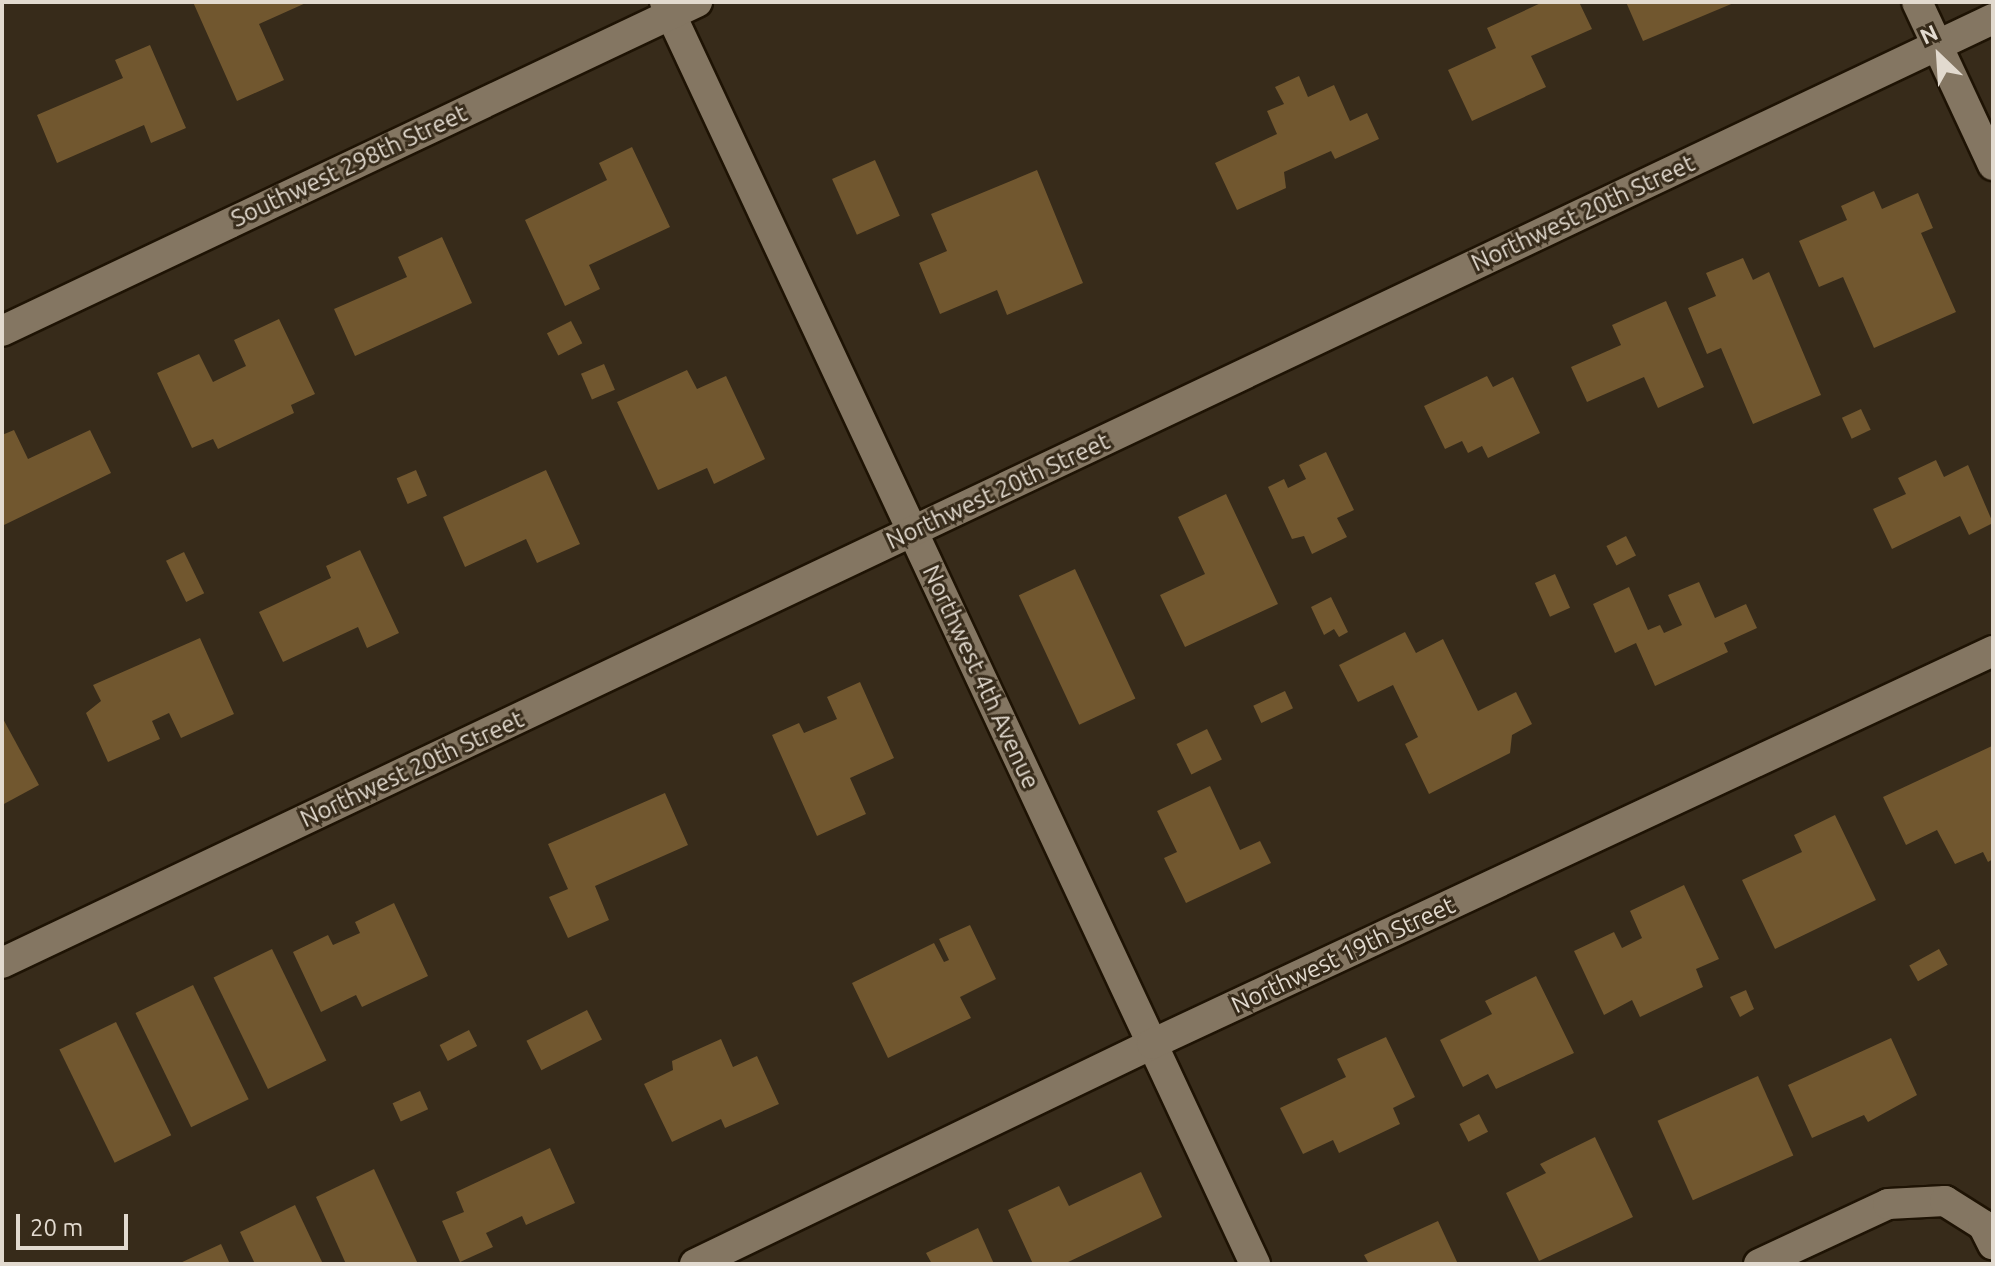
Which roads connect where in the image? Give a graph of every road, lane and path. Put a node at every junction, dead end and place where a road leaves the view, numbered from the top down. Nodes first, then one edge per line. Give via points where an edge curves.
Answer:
1 (1917, 2) edge
2 (678, 6) edge
3 (1993, 19) edge
4 (1937, 45) junction
5 (1993, 165) edge
6 (2, 331) edge
7 (913, 531) junction
8 (1993, 651) edge
9 (2, 963) edge
10 (1152, 1044) junction
11 (1993, 1245) edge
12 (695, 1264) edge
13 (1255, 1264) edge
14 (1759, 1264) edge

1 - 4 street
2 - 6 street, Southwest 298th Street
2 - 7 street, Northwest 4th Avenue
3 - 4 street, Northwest 20th Street
4 - 5 street
4 - 7 street, Northwest 20th Street
7 - 9 street, Northwest 20th Street
7 - 10 street, Northwest 4th Avenue
8 - 10 street, Northwest 19th Street
10 - 12 street, Northwest 19th Street
10 - 13 street, Northwest 4th Avenue
11 - 14 street via 1983,1225 1945,1201 1888,1204

